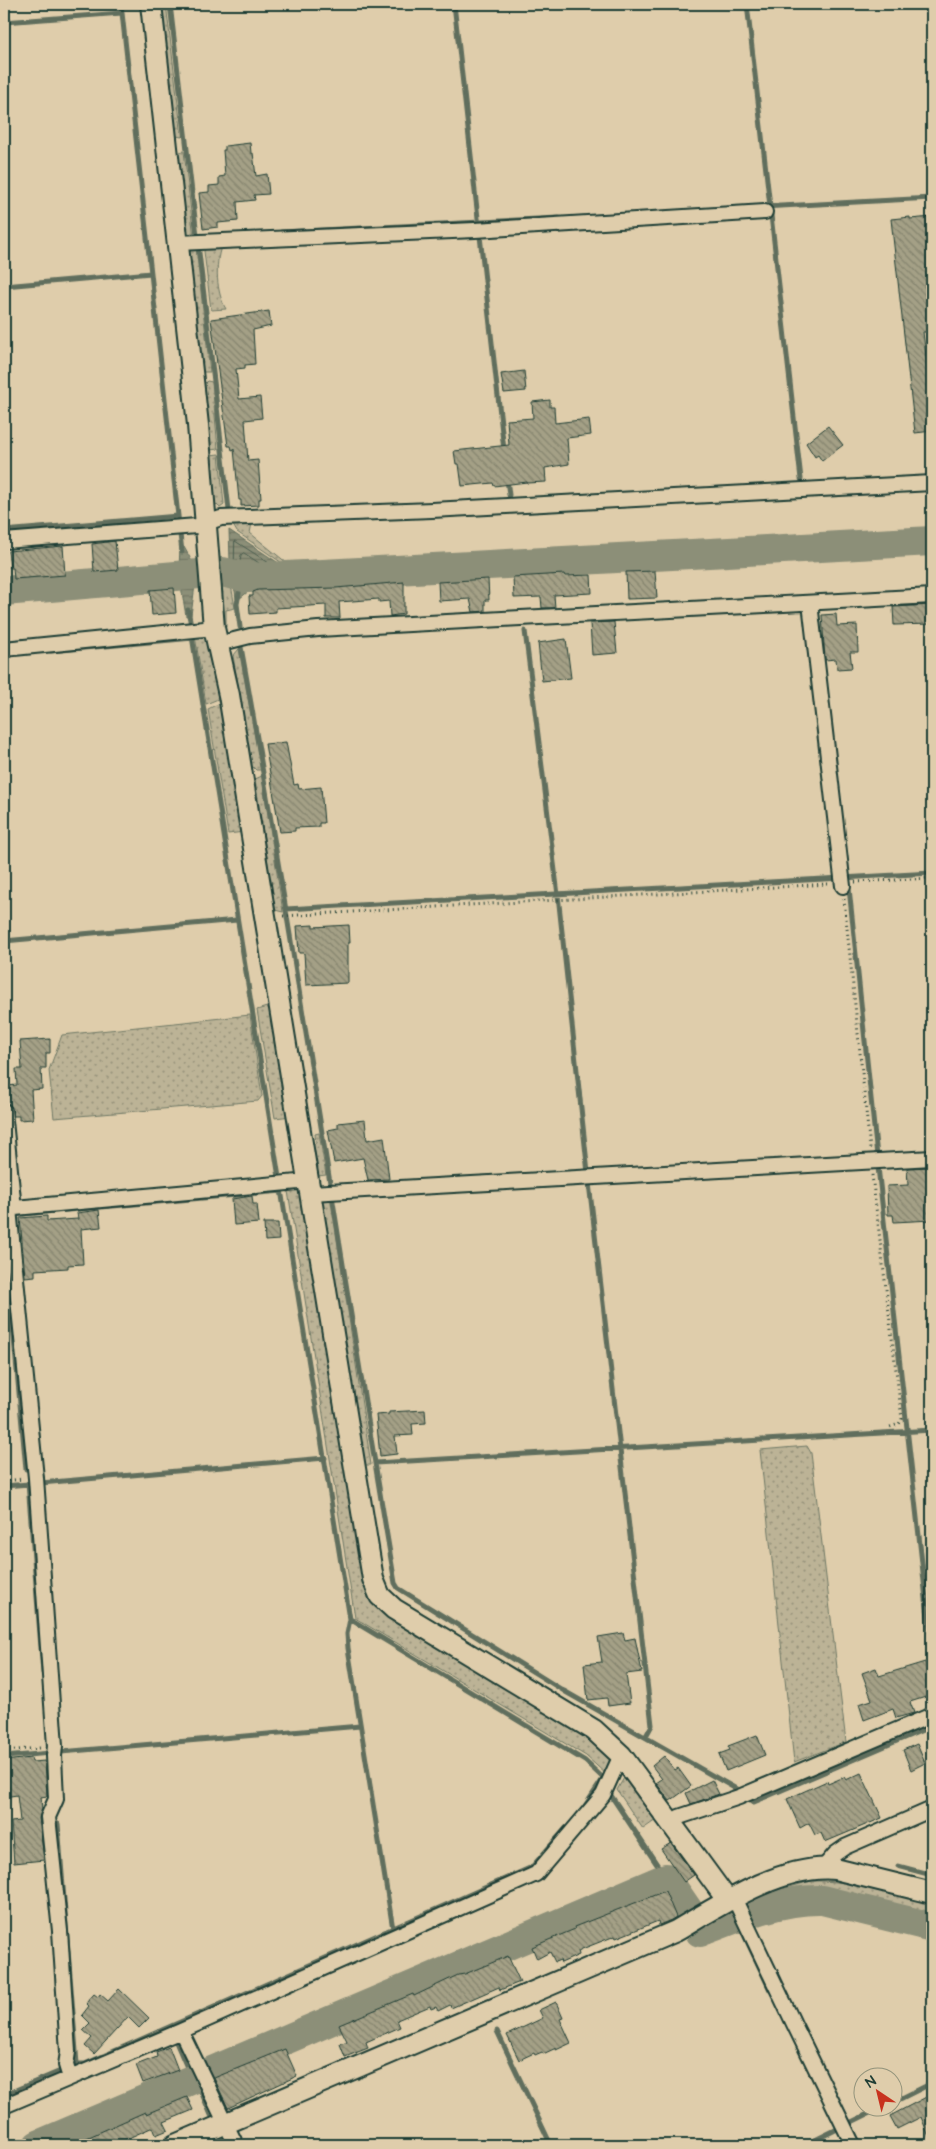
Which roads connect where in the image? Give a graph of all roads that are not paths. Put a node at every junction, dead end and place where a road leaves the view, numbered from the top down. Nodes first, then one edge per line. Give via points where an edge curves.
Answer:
1 (151, 4) edge
2 (765, 212) dead end
3 (192, 243) junction
4 (932, 483) edge
5 (206, 523) junction
6 (4, 541) edge
7 (932, 596) edge
8 (810, 602) junction
9 (216, 636) junction
10 (4, 649) edge
11 (843, 881) road end
12 (4, 1111) edge
13 (932, 1158) edge
14 (321, 1189) junction
15 (9, 1211) edge
16 (932, 1715) edge
17 (621, 1756) junction
18 (932, 1810) edge
19 (671, 1823) junction
20 (823, 1868) junction
21 (932, 1893) edge
22 (737, 1907) junction
23 (181, 2031) junction
24 (68, 2071) junction
25 (4, 2106) edge
26 (226, 2124) junction
27 (175, 2145) edge
28 (236, 2145) edge
29 (853, 2145) edge

1 - 3 street
2 - 3 street via 479,230
3 - 5 street via 198,425
4 - 5 street via 221,518
5 - 6 street
5 - 9 street
7 - 8 street
8 - 9 street
8 - 11 street
9 - 10 street
9 - 14 street
12 - 15 street
13 - 14 street via 870,1155
14 - 15 street via 281,1184
14 - 17 street via 373,1579 380,1596 394,1609 594,1730
15 - 24 street via 36,1488 56,1746 56,1799 48,1817 60,1931
16 - 19 street
17 - 19 street
17 - 23 street via 606,1790 536,1874
18 - 20 street via 846,1847 834,1854
19 - 22 street
20 - 21 street via 848,1871
20 - 22 street via 793,1873
22 - 26 street via 694,1920 676,1931
22 - 29 street
23 - 24 street
23 - 26 street
24 - 25 street
26 - 27 street
26 - 28 street

